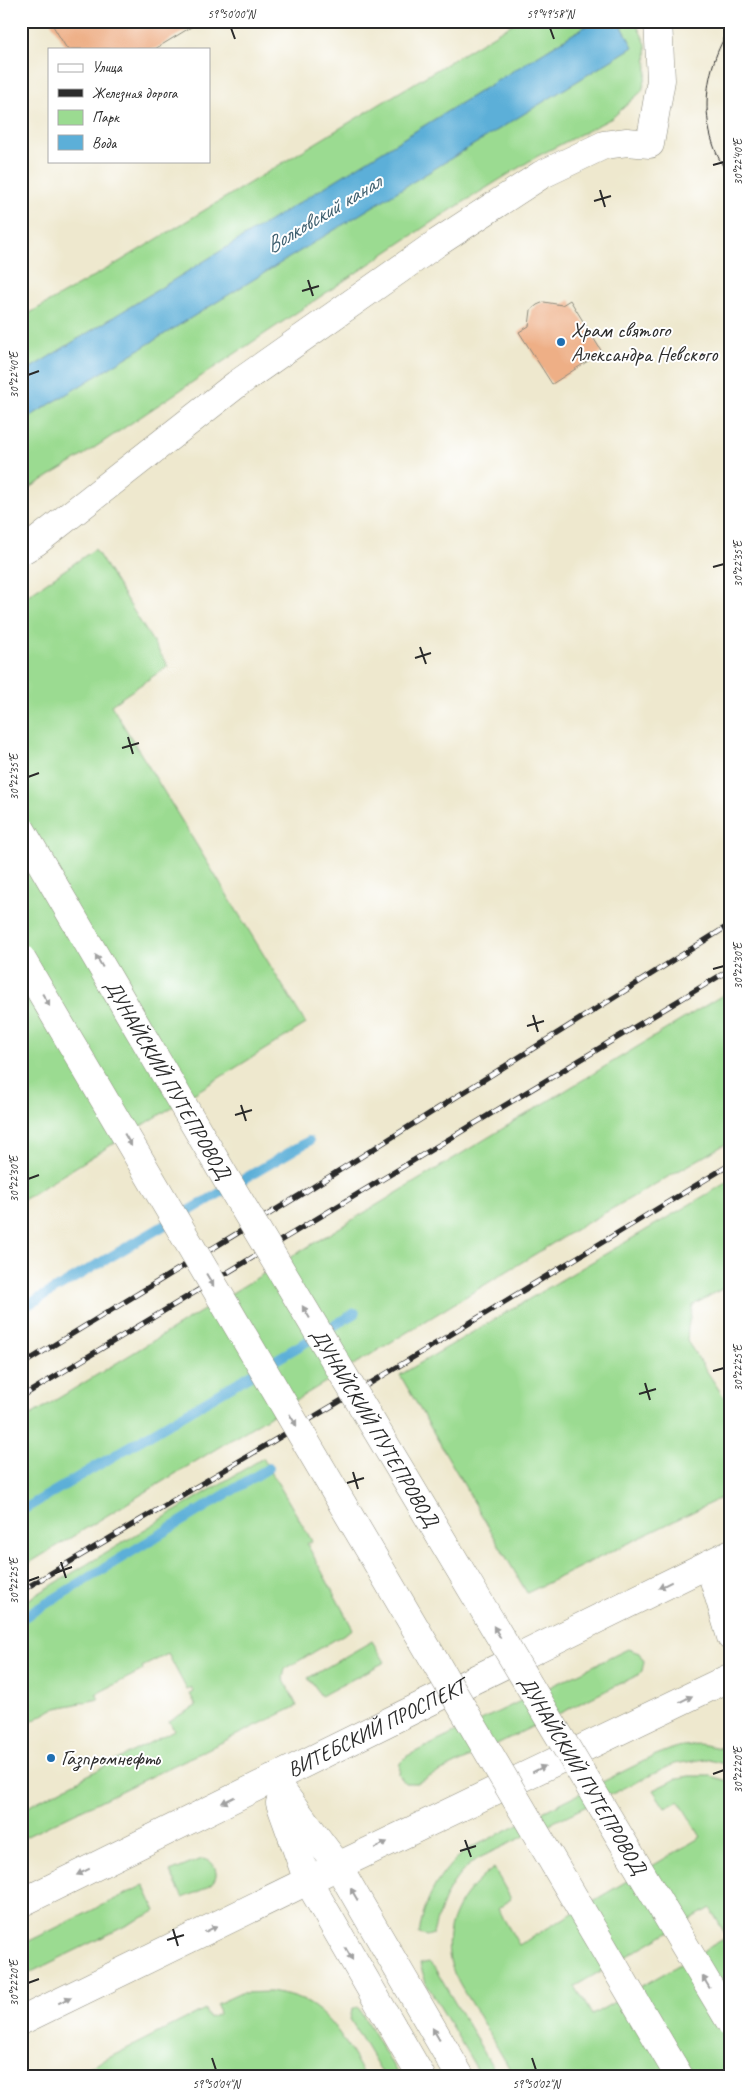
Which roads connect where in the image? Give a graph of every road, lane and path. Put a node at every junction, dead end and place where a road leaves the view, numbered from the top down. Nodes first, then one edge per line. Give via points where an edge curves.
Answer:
1 (658, 21) edge
2 (21, 551) edge
3 (21, 829) edge
4 (21, 958) edge
5 (720, 1558) edge
6 (731, 1595) edge
7 (731, 1637) edge
8 (731, 1677) edge
9 (272, 1778) junction
10 (338, 1866) junction
11 (308, 1881) junction
12 (21, 1903) edge
13 (21, 2021) edge
14 (731, 2024) edge
15 (421, 2076) edge
16 (460, 2076) edge
17 (679, 2076) edge

1 - 2 main road via 661,80 650,144 627,142 604,146 541,175 437,243 237,384
14 -> 3 main road, ДУНАЙСКИЙ ПУТЕПРОВОД, bridge
4 -> 17 main road, bridge
5 - 6 main road
5 - 7 main road
5 -> 9 main road, ВИТЕБСКИЙ ПРОСПЕКТ
10 -> 8 main road
9 - 10 main road
9 - 11 main road
9 -> 12 main road, ВИТЕБСКИЙ ПРОСПЕКТ
10 - 11 main road
16 -> 10 main road
13 -> 11 main road
11 -> 15 main road

